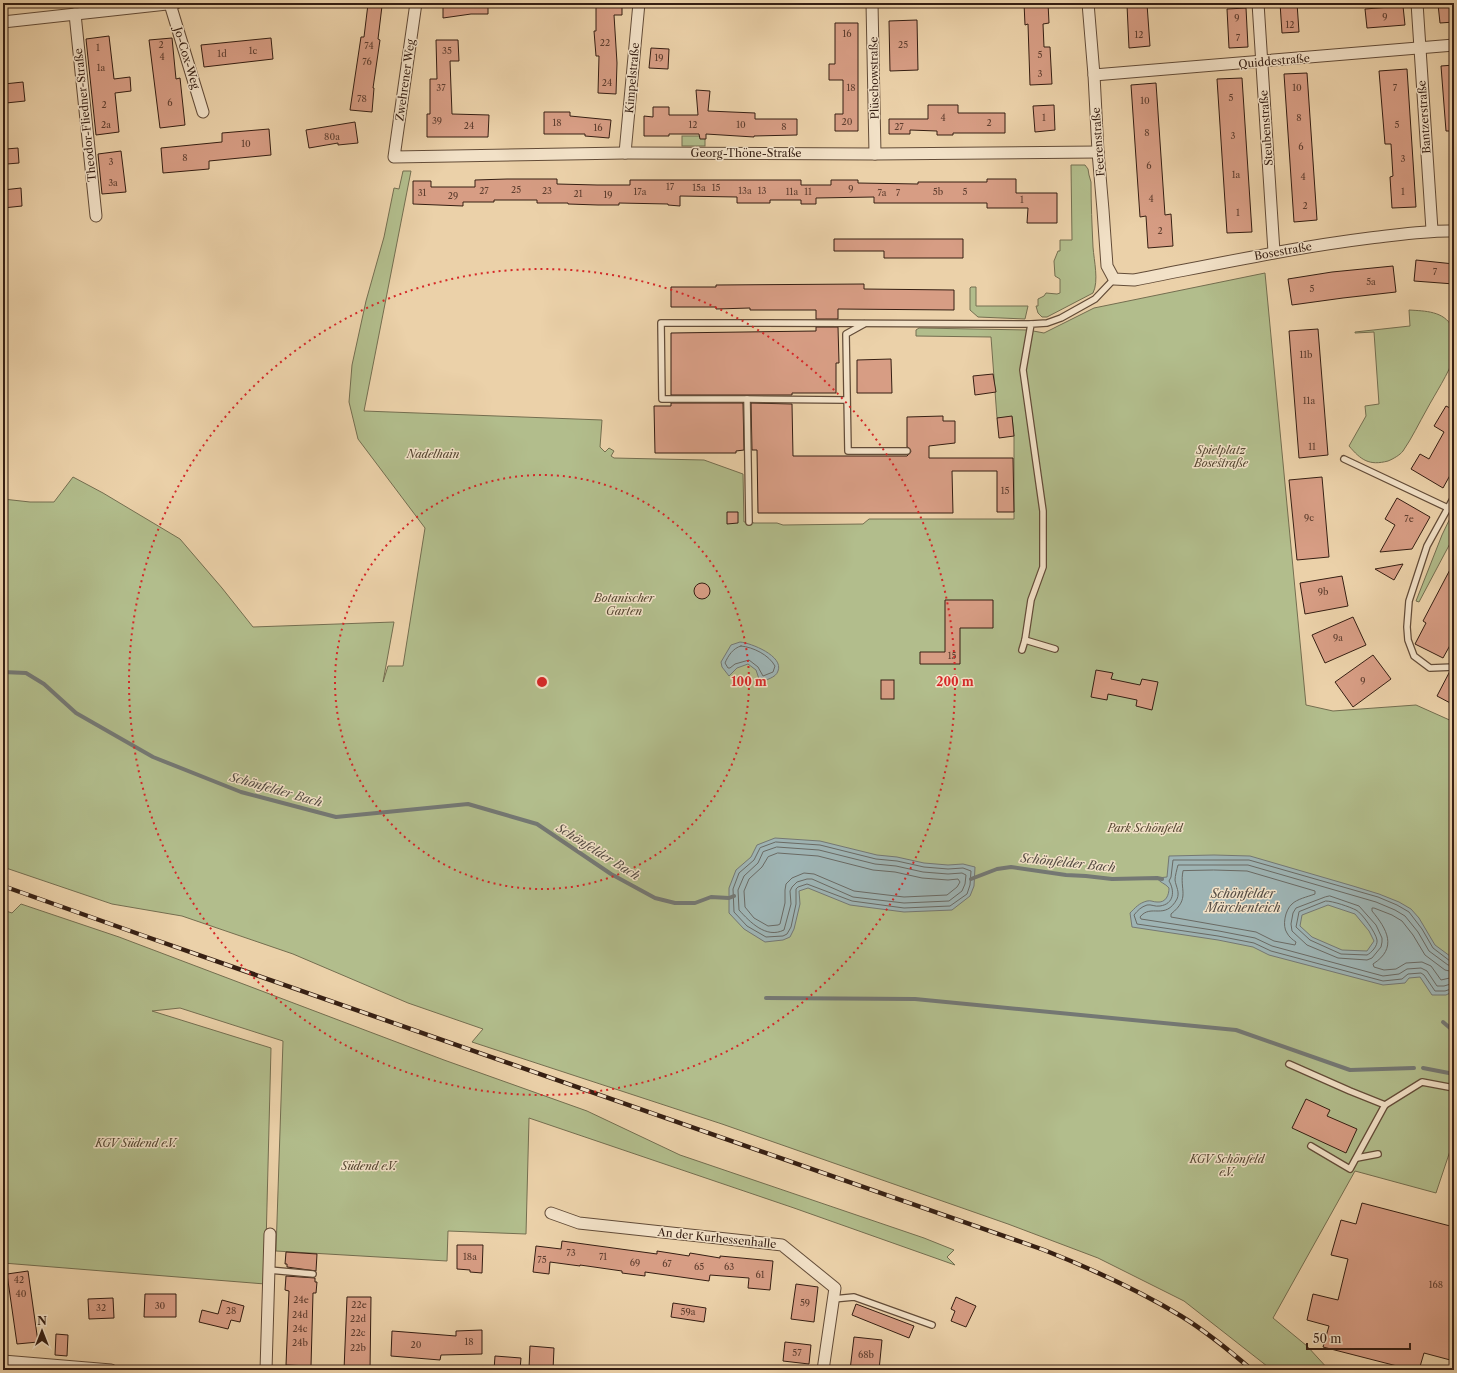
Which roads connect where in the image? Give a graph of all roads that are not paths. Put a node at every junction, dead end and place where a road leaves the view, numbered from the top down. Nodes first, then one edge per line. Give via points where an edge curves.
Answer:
1 (173, 3) edge
2 (416, 3) edge
3 (639, 3) edge
4 (872, 3) edge
5 (1088, 3) edge
6 (1258, 3) edge
7 (1417, 3) edge
8 (74, 14) junction
9 (3, 22) edge
10 (1454, 45) edge
11 (1419, 48) junction
12 (1262, 62) junction
13 (1094, 75) junction
14 (203, 112) dead end
15 (1098, 152) junction
16 (625, 153) junction
17 (875, 154) junction
18 (394, 157) joint
19 (96, 216) dead end
20 (1432, 230) junction
21 (1454, 231) edge
22 (1274, 252) junction
23 (1114, 279) junction
24 (864, 324) junction
25 (1031, 324) junction
26 (746, 399) junction
27 (846, 400) junction
28 (907, 451) dead end
29 (1344, 459) dead end
30 (1454, 497) edge
31 (1448, 508) junction
32 (748, 522) dead end
33 (1025, 640) junction
34 (1055, 649) dead end
35 (1022, 650) dead end
36 (1454, 667) edge
37 (1290, 1064) dead end
38 (1454, 1088) edge
39 (1385, 1105) junction
40 (1311, 1146) dead end
41 (1378, 1154) dead end
42 (1357, 1158) junction
43 (551, 1213) dead end
44 (270, 1234) dead end
45 (269, 1270) junction
46 (313, 1274) dead end
47 (833, 1299) junction
48 (932, 1325) dead end
49 (3, 1361) edge
50 (57, 1368) edge
51 (111, 1370) edge
52 (266, 1370) edge
53 (823, 1370) edge

1 - 8 street
1 - 14 street, Jo-Cox-Weg
2 - 18 street, Zwehrener Weg
3 - 16 street, Kimpelstraße
4 - 17 street, Plüschowstraße
5 - 13 street, Feerenstraße
6 - 12 street, Steubenstraße
7 - 11 street, Bantzerstraße
8 - 9 street
8 - 19 street, Theodor-Fliedner-Straße
10 - 11 street, Quiddestraße
11 - 12 street, Quiddestraße
11 - 20 street, Bantzerstraße
12 - 13 street, Quiddestraße
12 - 22 street, Steubenstraße
13 - 15 street, Feerenstraße
15 - 17 street, Georg-Thöne-Straße
15 - 23 street, Feerenstraße via 1107,266
16 - 17 street, Georg-Thöne-Straße
16 - 18 street, Georg-Thöne-Straße
20 - 21 street, Bosestraße
20 - 22 street, Bosestraße
22 - 23 street, Bosestraße via 1134,280
23 - 25 lane via 1095,299 1061,318 1047,323
24 - 25 lane
24 - 26 lane via 661,323 662,399
24 - 27 lane via 846,334
25 - 33 lane via 1023,370 1043,511 1044,540 1043,567 1032,600
26 - 27 lane
26 - 32 lane
27 - 28 lane via 848,451
29 - 31 lane
30 - 31 lane
31 - 36 lane via 1427,546 1409,601 1407,627 1408,640 1414,656 1430,668
33 - 34 lane
33 - 35 lane
37 - 39 lane
38 - 39 lane via 1422,1082
39 - 42 lane
40 - 42 lane via 1350,1169
41 - 42 lane
43 - 47 street, An der Kurhessenhalle via 579,1223 782,1245 835,1288
44 - 45 street
45 - 46 lane
45 - 52 street
47 - 48 lane via 854,1297
47 - 53 street, An der Kurhessenhalle
49 - 50 street
50 - 51 street

